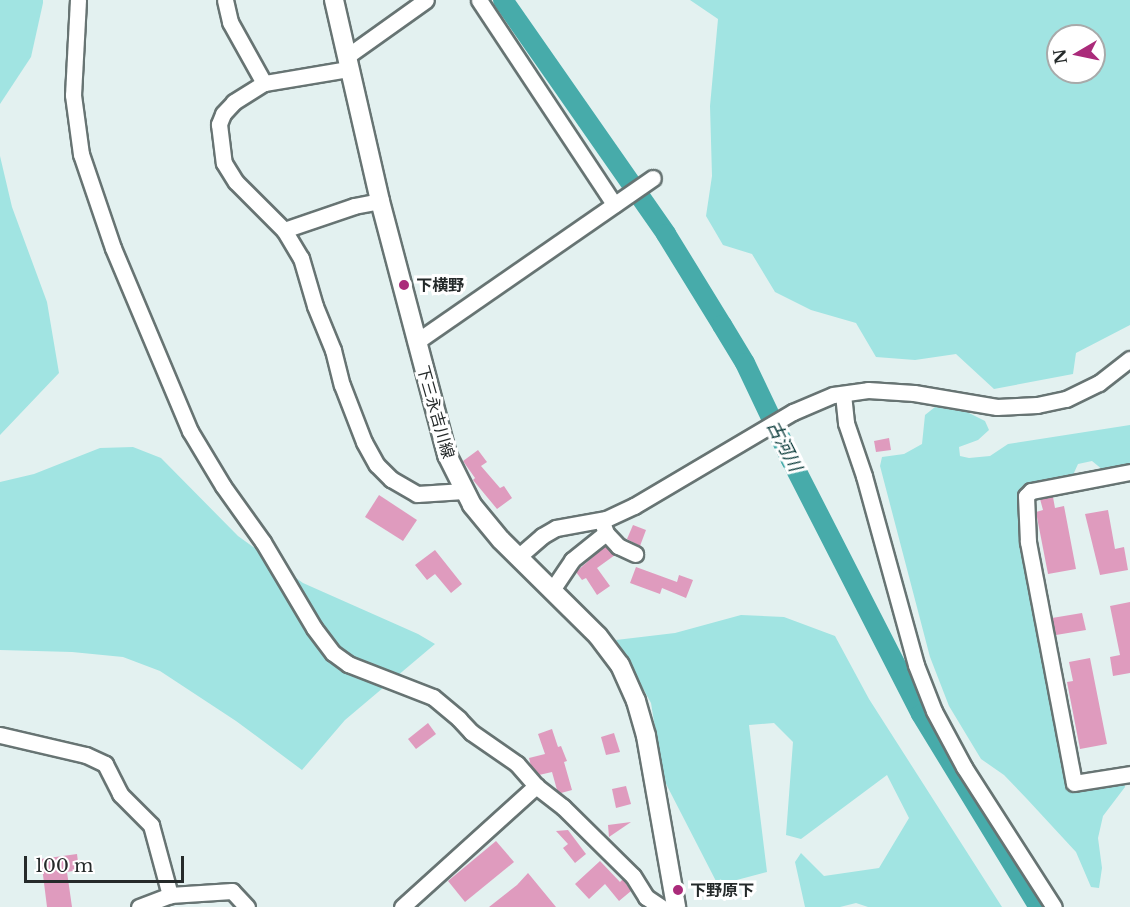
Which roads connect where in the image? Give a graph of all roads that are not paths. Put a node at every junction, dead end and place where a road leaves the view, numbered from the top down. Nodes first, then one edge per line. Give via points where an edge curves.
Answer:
1 (78, 0) edge
2 (225, 0) edge
3 (334, 0) edge
4 (426, 0) edge
5 (479, 0) edge
6 (347, 63) junction
7 (264, 83) junction
8 (653, 178) dead end
9 (380, 201) junction
10 (615, 203) junction
11 (284, 231) junction
12 (416, 342) junction
13 (1130, 359) edge
14 (843, 394) junction
15 (1130, 472) edge
16 (464, 491) junction
17 (604, 526) junction
18 (635, 554) dead end
19 (518, 557) junction
20 (552, 590) junction
21 (0, 735) edge
22 (1130, 774) edge
23 (536, 786) junction
24 (170, 895) junction
25 (646, 902) edge
26 (139, 907) edge
27 (247, 907) edge
28 (402, 907) edge
29 (661, 907) edge
30 (676, 907) edge
31 (1054, 907) edge

1 - 23 street via 73,95 81,154 113,248 190,431 333,653 348,664 433,697 471,732 517,764
2 - 7 street via 230,22
3 - 6 main road, 下三永吉川線
4 - 6 street
5 - 10 street
6 - 7 street
6 - 9 main road, 下三永吉川線
7 - 11 street via 223,114 219,124 221,147 224,164 236,182
8 - 10 street
9 - 11 street
9 - 12 main road, 下三永吉川線
10 - 12 street
11 - 16 street via 301,258 342,385 376,465 417,494
12 - 16 main road, 下三永吉川線 via 447,455
13 - 14 street via 1099,383 1066,399 1037,405 997,407 914,393 868,390
14 - 17 street via 767,426
14 - 31 street via 846,423 910,643 934,711 964,767
15 - 22 street via 1030,491 1026,496 1029,542 1074,783
16 - 19 main road, 下三永吉川線 via 472,506
17 - 18 street via 618,546
17 - 19 street via 556,528
17 - 20 street via 572,560
19 - 20 main road, 下三永吉川線
20 - 30 main road, 下三永吉川線 via 598,636 620,665 636,701 646,736
21 - 24 street via 86,755 105,764 120,794 151,825
23 - 25 street via 633,876
23 - 28 street
24 - 26 street
24 - 27 street via 232,891
25 - 29 street

